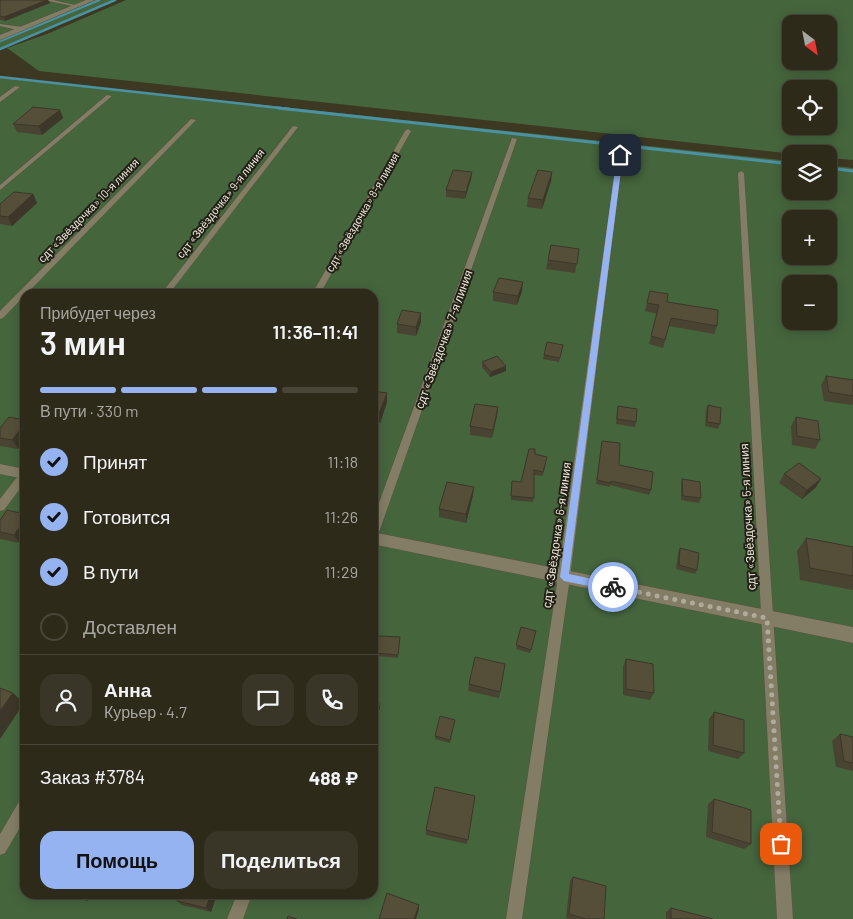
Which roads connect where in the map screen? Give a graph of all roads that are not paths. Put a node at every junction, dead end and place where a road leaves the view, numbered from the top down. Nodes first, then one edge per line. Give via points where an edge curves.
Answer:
1 (46, 0) edge
2 (92, 0) edge
3 (77, 6) junction
4 (0, 25) edge
5 (22, 29) junction
6 (0, 38) edge
7 (17, 88) dead end
8 (109, 96) dead end
9 (0, 100) edge
10 (193, 120) dead end
11 (295, 127) dead end
12 (408, 130) dead end
13 (514, 139) dead end
14 (620, 155) dead end
15 (741, 173) dead end
16 (0, 188) edge
17 (27, 289) edge
18 (169, 289) edge
19 (319, 289) edge
20 (20, 296) edge
21 (0, 316) edge
22 (0, 469) edge
23 (20, 473) edge
24 (20, 481) edge
25 (0, 507) edge
26 (378, 521) edge
27 (378, 539) edge
28 (564, 577) junction
29 (767, 618) junction
30 (853, 634) edge
31 (20, 814) edge
32 (0, 848) edge
33 (242, 899) edge
34 (235, 919) edge
35 (514, 919) edge
36 (786, 919) edge

1 - 3 lane
2 - 3 street
3 - 5 street
4 - 5 lane
5 - 6 street
7 - 9 lane
8 - 16 lane
10 - 17 lane, сдт «Звёздочка» 10-я линия
11 - 18 lane, сдт «Звёздочка» 9-я линия
12 - 19 lane, сдт «Звёздочка» 8-я линия
13 - 26 lane, сдт «Звёздочка» 7-я линия
14 - 28 lane, сдт «Звёздочка» 6-я линия
15 - 29 lane, сдт «Звёздочка» 5-я линия
20 - 21 lane, сдт «Звёздочка» 10-я линия
22 - 23 street
24 - 25 lane
27 - 28 street
28 - 29 street
28 - 35 lane, сдт «Звёздочка» 6-я линия
29 - 30 street
29 - 36 lane, сдт «Звёздочка» 5-я линия
31 - 32 lane
33 - 34 lane

